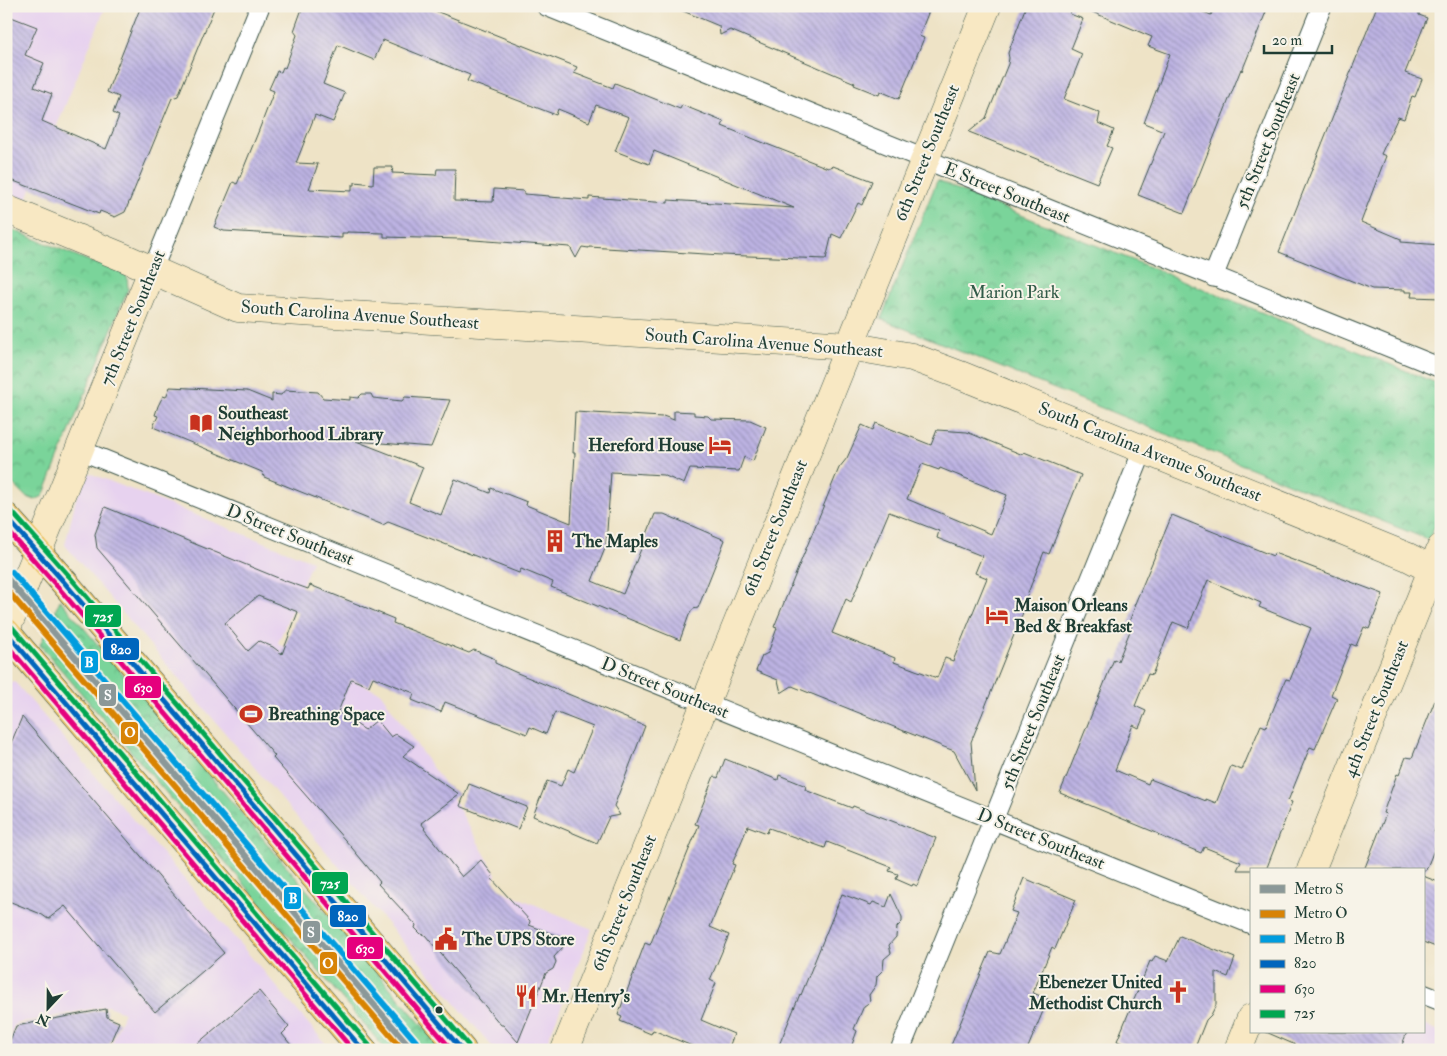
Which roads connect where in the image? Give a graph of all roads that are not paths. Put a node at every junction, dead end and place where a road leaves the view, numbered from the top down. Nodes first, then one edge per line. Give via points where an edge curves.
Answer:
1 (260, 6) edge
2 (546, 6) edge
3 (987, 6) edge
4 (1322, 6) edge
5 (925, 159) junction
6 (6, 209) edge
7 (152, 271) junction
8 (1213, 276) junction
9 (849, 346) junction
10 (1441, 368) edge
11 (80, 450) junction
12 (1143, 450) junction
13 (6, 517) edge
14 (37, 553) junction
15 (1438, 564) edge
16 (6, 631) edge
17 (704, 704) junction
18 (993, 820) junction
19 (1312, 868) edge
20 (1250, 924) edge
21 (1424, 994) edge
22 (1441, 1001) edge
23 (1250, 1020) edge
24 (363, 1050) edge
25 (462, 1050) edge
26 (564, 1050) edge
27 (900, 1050) edge
28 (1238, 1050) edge

1 - 7 street, 7th Street Southeast
2 - 5 street, E Street Southeast
3 - 5 street, 6th Street Southeast
4 - 8 street, 5th Street Southeast
5 - 8 street, E Street Southeast
5 - 9 street, 6th Street Southeast
6 - 7 street
7 - 9 street, South Carolina Avenue Southeast via 238,308
7 - 11 street, 7th Street Southeast
8 - 10 street, E Street Southeast
9 - 12 street, South Carolina Avenue Southeast via 912,357
9 - 17 street, 6th Street Southeast
11 - 14 street, 7th Street Southeast
11 - 17 street, D Street Southeast
12 - 15 street, South Carolina Avenue Southeast via 1400,554
12 - 18 street, 5th Street Southeast
13 - 14 main road
14 - 16 street, 7th Street Southeast
14 - 25 main road
15 - 19 street, 4th Street Southeast
16 - 24 main road
17 - 18 street, D Street Southeast
17 - 26 street, 6th Street Southeast
18 - 20 street, D Street Southeast
18 - 27 street, 5th Street Southeast
21 - 22 street
23 - 28 street

